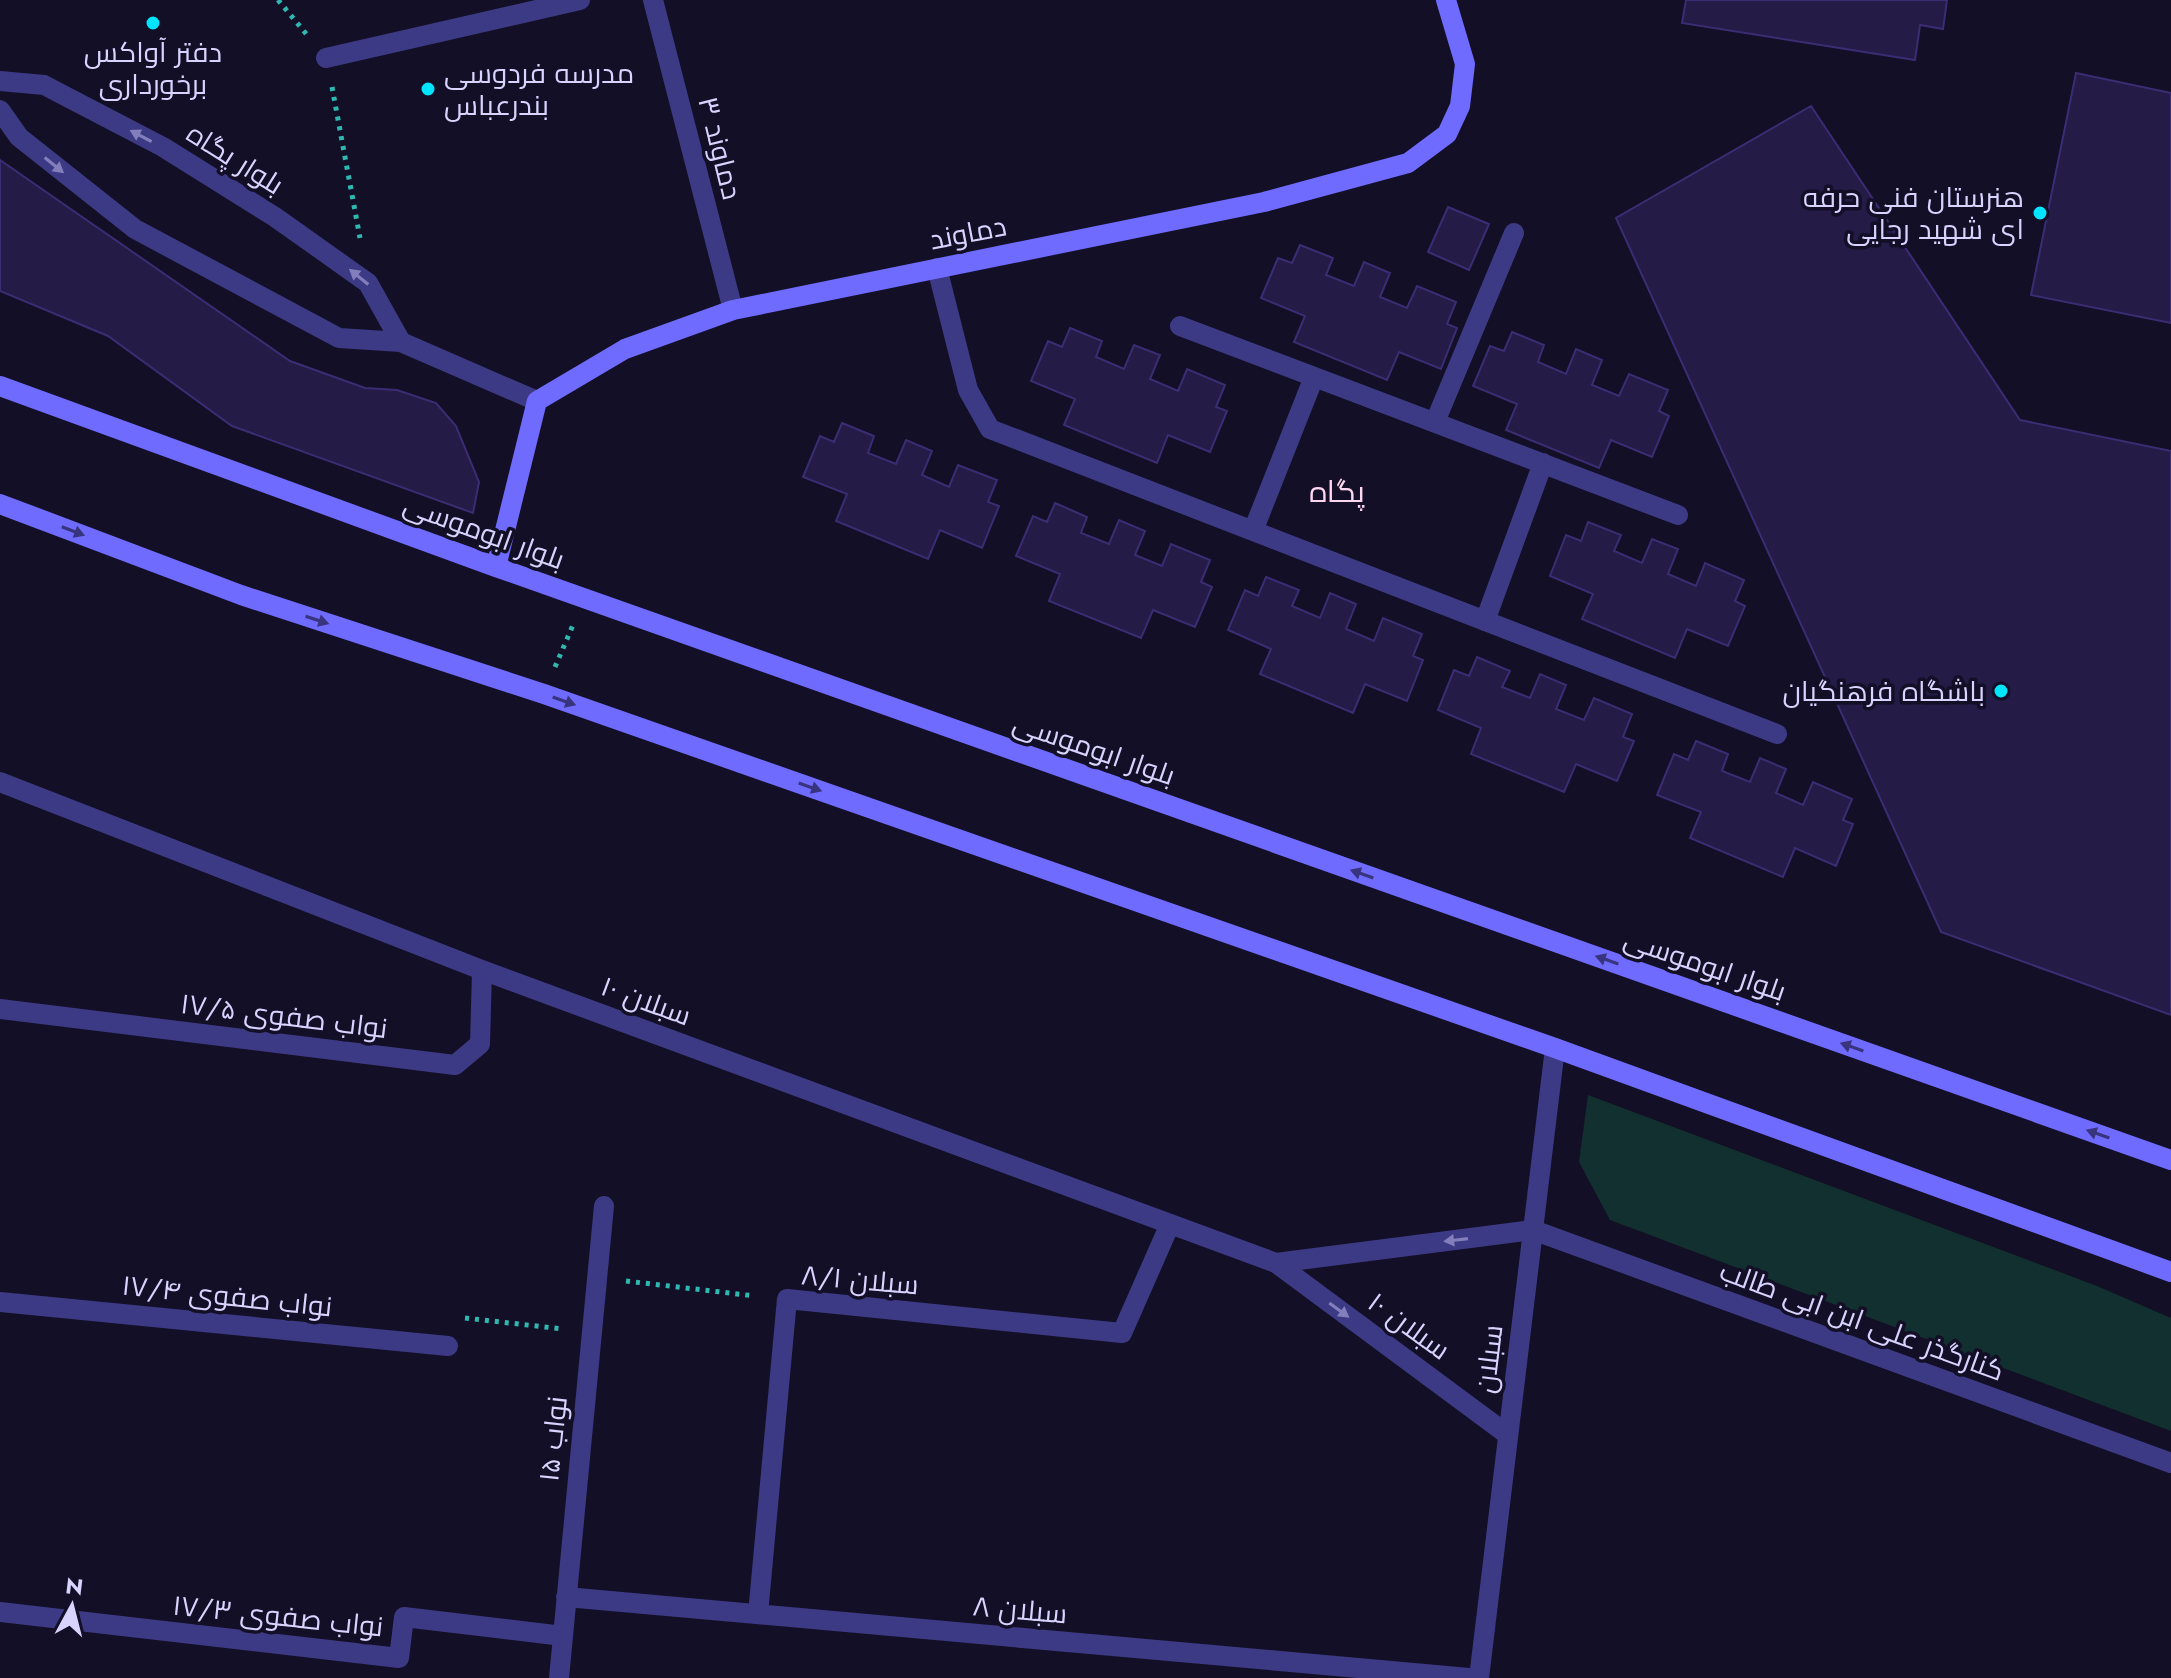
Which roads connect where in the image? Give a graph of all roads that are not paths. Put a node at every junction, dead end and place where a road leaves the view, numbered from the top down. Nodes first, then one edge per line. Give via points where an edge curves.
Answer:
1 (580, 0) edge
2 (653, 0) edge
3 (1446, 0) edge
4 (326, 58) road end
5 (0, 81) edge
6 (0, 110) edge
7 (1514, 233) dead end
8 (937, 268) junction
9 (733, 310) junction
10 (1180, 326) dead end
11 (401, 342) junction
12 (1314, 377) junction
13 (0, 386) edge
14 (537, 401) junction
15 (1435, 422) junction
16 (1543, 463) junction
17 (0, 504) edge
18 (1678, 515) dead end
19 (1253, 531) junction
20 (496, 567) junction
21 (1485, 621) junction
22 (1777, 734) dead end
23 (0, 782) edge
24 (482, 970) junction
25 (0, 1009) edge
26 (1555, 1048) junction
27 (2171, 1160) edge
28 (604, 1206) dead end
29 (1170, 1224) junction
30 (1533, 1230) junction
31 (1276, 1263) junction
32 (2171, 1272) edge
33 (0, 1302) edge
34 (448, 1346) road end
35 (1508, 1435) junction
36 (2171, 1463) edge
37 (566, 1597) junction
38 (0, 1612) edge
39 (758, 1614) junction
40 (563, 1636) junction
41 (559, 1678) edge
42 (1469, 1678) edge
43 (1479, 1678) edge

1 - 4 street
2 - 9 street, دماوند ۳
3 - 8 main road, دماوند via 1465,64 1460,106 1447,134 1408,163 1264,202
11 -> 5 street, بلوار پگاه via 368,283 275,217 163,147 44,85
6 -> 11 street via 19,137 135,229 339,338
7 - 15 street
8 - 9 main road, دماوند
8 - 19 street via 968,390 990,429
9 - 14 main road, دماوند via 625,349
10 - 12 street
11 - 14 street
12 - 15 street
12 - 19 street
13 - 20 main road, بلوار ابوموسی
14 - 20 main road
15 - 16 street
16 - 18 street
16 - 21 street
17 -> 26 main road via 241,595 544,694
19 - 21 street
27 -> 20 main road, بلوار ابوموسی
21 - 22 street
23 - 24 street, سبلان ۱۰
24 - 25 street, نواب صفوی ۱۷/۵ via 480,1044 455,1065
24 - 29 street, سبلان ۱۰
26 - 30 street, سبلان
26 - 32 main road
28 - 37 street, نواب ۱۵
29 - 31 street, سبلان ۱۰
29 - 39 street, سبلان ۸/۱ via 1122,1333 787,1299
30 -> 31 street, سبلان ۱۰
30 - 35 street, سبلان
30 - 36 street, کنارگذر علی ابن ابی طالب
31 -> 35 street, سبلان ۱۰
33 - 34 street, نواب صفوی ۱۷/۴
35 - 43 street, سبلان
37 - 39 street, سبلان ۸
37 - 40 street, نواب ۱۵
38 - 40 street, نواب صفوی ۱۷/۳ via 399,1658 404,1617
39 - 42 street, سبلان ۸
40 - 41 street, نواب ۱۵

